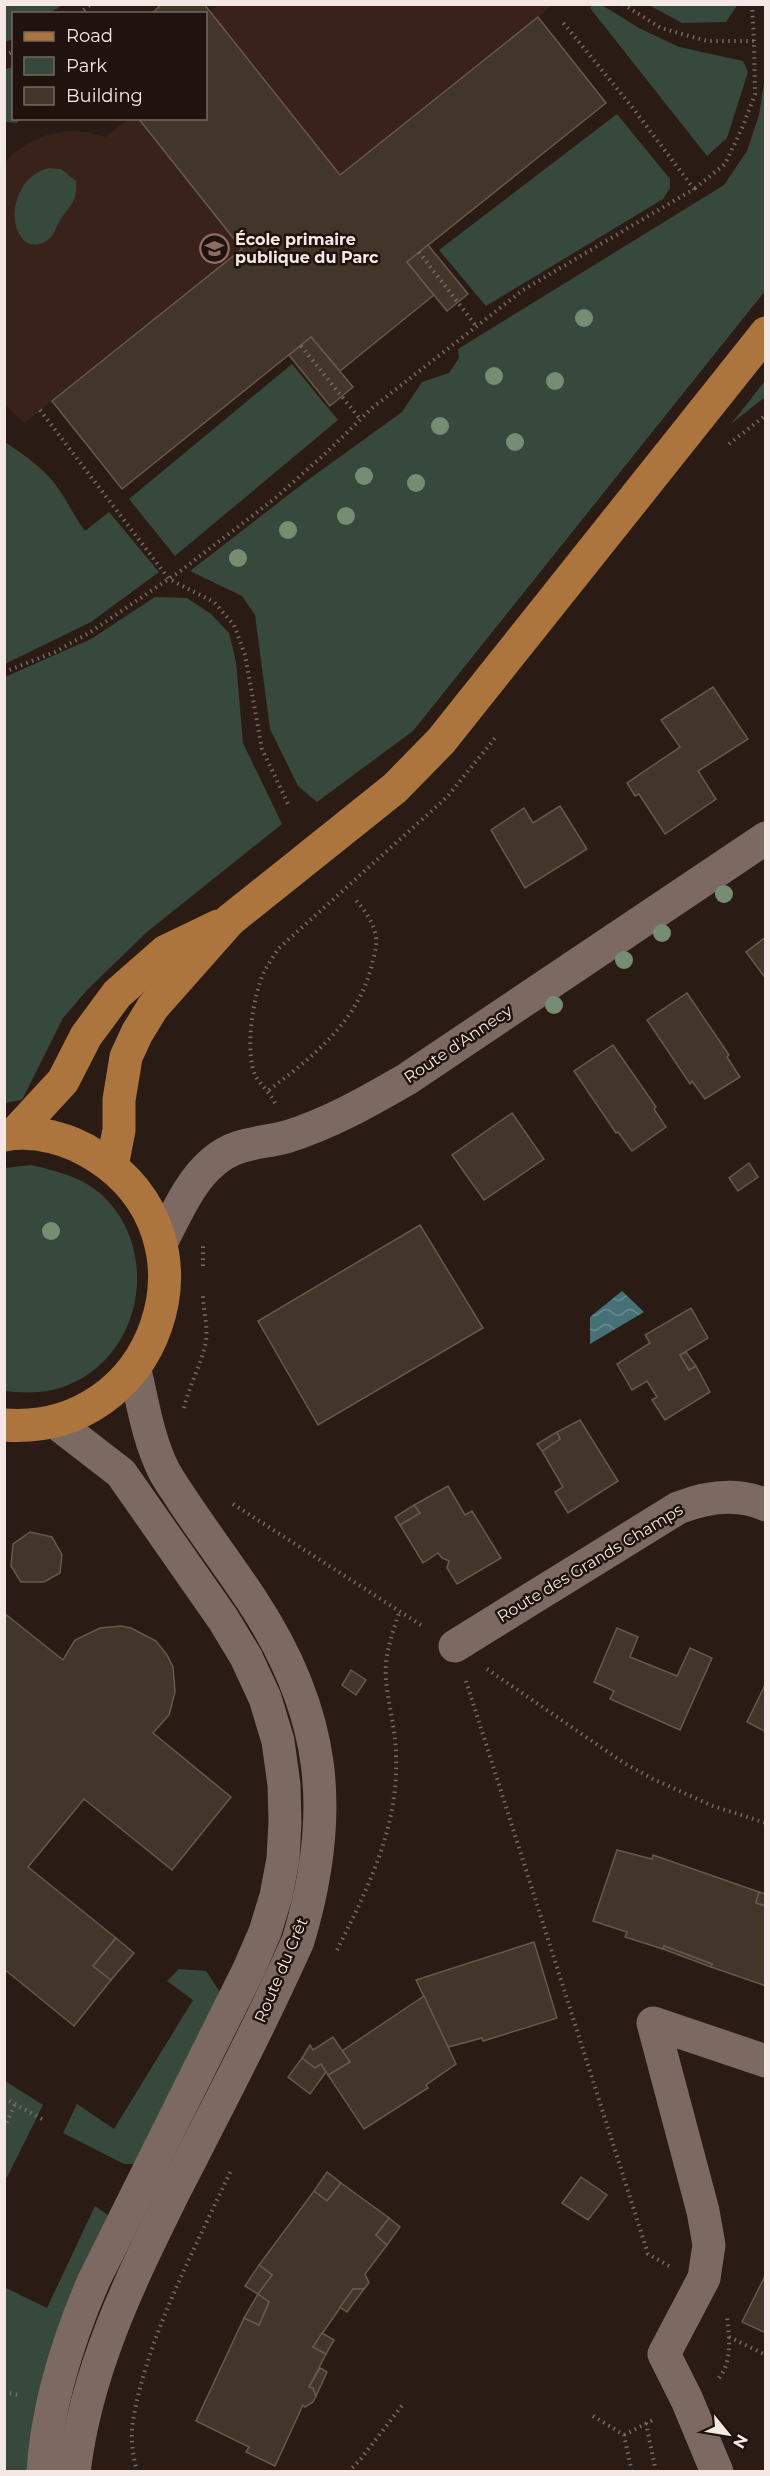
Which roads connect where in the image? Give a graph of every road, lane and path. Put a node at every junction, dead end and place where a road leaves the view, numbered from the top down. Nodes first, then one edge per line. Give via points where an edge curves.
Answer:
1 (624, 4) edge
2 (752, 4) edge
3 (561, 21) dead end
4 (754, 40) junction
5 (694, 189) junction
6 (419, 252) dead end
7 (476, 326) junction
8 (765, 333) edge
9 (301, 346) dead end
10 (40, 410) dead end
11 (360, 419) junction
12 (169, 579) junction
13 (4, 672) edge
14 (289, 806) dead end
15 (765, 837) edge
16 (354, 898) dead end
17 (230, 920) junction
18 (269, 1090) dead end
19 (10, 1134) edge
20 (112, 1166) junction
21 (203, 1240) dead end
22 (161, 1243) junction
23 (203, 1274) dead end
24 (203, 1285) dead end
25 (135, 1370) junction
26 (184, 1411) dead end
27 (56, 1422) junction
28 (4, 1425) edge
29 (231, 1503) dead end
30 (765, 1505) edge
31 (455, 1646) junction
32 (765, 1822) edge
33 (765, 2061) edge
34 (4, 2098) edge
35 (15, 2104) junction
36 (44, 2120) dead end
37 (4, 2128) edge
38 (700, 2285) junction
39 (729, 2337) junction
40 (765, 2355) edge
41 (687, 2400) junction
42 (404, 2403) dead end
43 (593, 2416) dead end
44 (646, 2423) junction
45 (624, 2435) junction
46 (43, 2472) edge
47 (75, 2472) edge
48 (348, 2472) edge
49 (632, 2472) edge
50 (656, 2472) edge
51 (717, 2472) edge

1 - 4 path via 661,28 708,41
2 - 4 path
3 - 5 path
4 - 5 path via 755,94 744,126 724,164
5 - 7 path via 523,290
6 - 7 path
7 - 11 path
8 - 17 main road via 441,741 381,801
9 - 11 path
10 - 12 path
11 - 12 path via 273,500
12 - 13 path via 89,633 55,652
12 - 14 path via 214,602 234,625 245,656 262,749
15 - 22 street, Route d'Annecy via 407,1079 358,1107 286,1137 247,1143 221,1155 195,1182
16 - 18 path via 371,920 377,943 360,999 345,1023 324,1044
17 - 19 main road via 166,951 123,988 102,1011 63,1081
17 - 20 main road via 153,1007 137,1033 126,1057
19 - 20 main road via 50,1136 82,1147
20 - 22 main road via 145,1205
21 - 23 path
22 - 25 main road via 165,1287 156,1331
24 - 26 path via 205,1344
25 - 27 main road via 99,1402
25 - 47 street, Route du Crêt via 148,1429 164,1471 275,1637 295,1677 318,1765 321,1810 311,1898 298,1941 139,2263 105,2343 85,2411
27 - 28 main road
27 - 46 street, Route du Crêt via 121,1473 246,1657 265,1698 278,1741 285,1822 276,1896 253,1961 103,2261 78,2319 53,2403
29 - 31 path
30 - 31 street, Route des Grands Champs via 714,1497 678,1508
31 - 32 path via 653,1779 713,1806
31 - 38 path via 648,2254
33 - 38 street via 653,2023 708,2233 707,2266
34 - 35 path
35 - 36 path
35 - 37 path
38 - 39 path via 725,2307
38 - 41 street via 664,2354
39 - 40 path
39 - 41 path via 727,2367 709,2387
41 - 44 path
41 - 51 street
42 - 48 path
43 - 45 path
44 - 45 path
44 - 50 path
45 - 49 path

